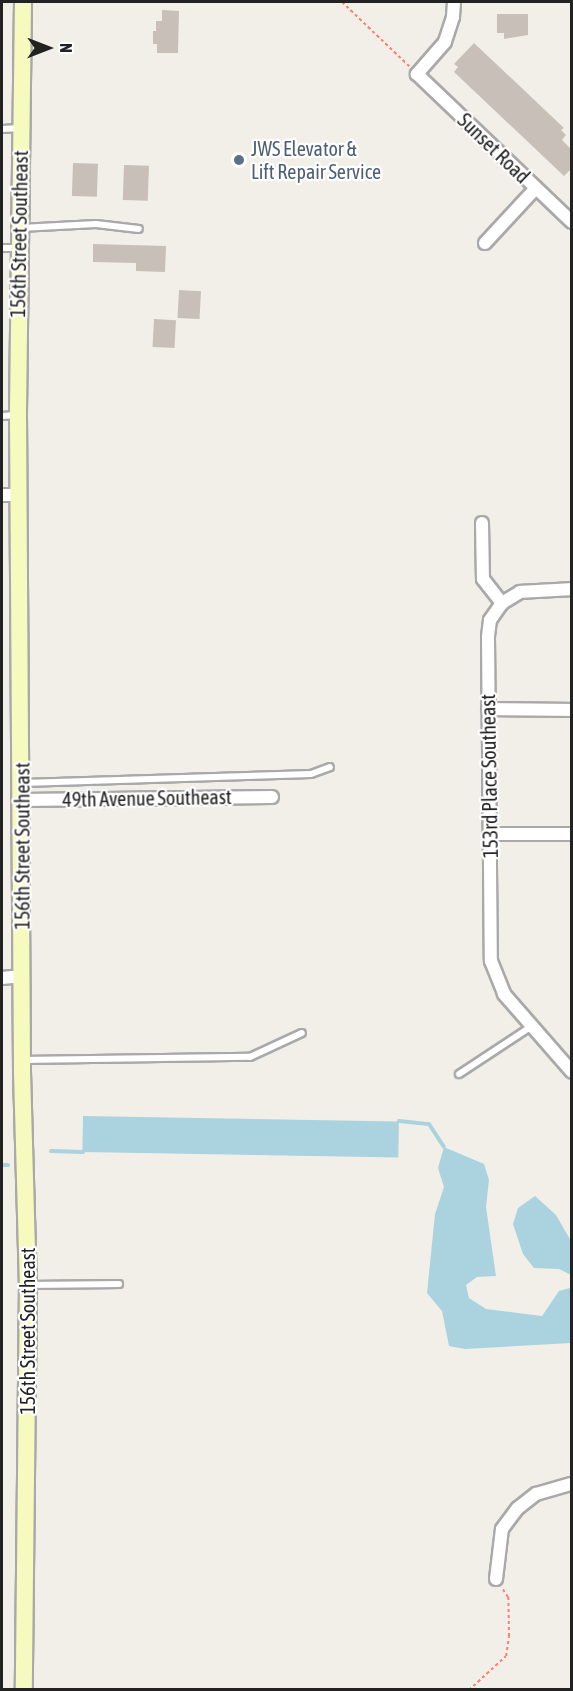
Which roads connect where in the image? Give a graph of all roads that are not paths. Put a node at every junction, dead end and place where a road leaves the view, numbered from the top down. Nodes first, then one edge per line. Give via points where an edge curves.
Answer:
1 (23, 2) edge
2 (454, 2) edge
3 (21, 128) junction
4 (2, 129) edge
5 (536, 188) junction
6 (572, 222) edge
7 (20, 228) junction
8 (139, 229) dead end
9 (485, 243) dead end
10 (2, 248) edge
11 (19, 248) junction
12 (10, 415) edge
13 (2, 495) edge
14 (19, 495) junction
15 (482, 523) dead end
16 (572, 589) edge
17 (502, 603) junction
18 (489, 709) junction
19 (572, 710) edge
20 (330, 767) dead end
21 (22, 791) junction
22 (272, 797) dead end
23 (490, 834) junction
24 (572, 834) edge
25 (22, 976) junction
26 (2, 978) edge
27 (533, 1026) junction
28 (302, 1033) dead end
29 (22, 1060) junction
30 (572, 1072) edge
31 (459, 1074) dead end
32 (119, 1284) dead end
33 (28, 1285) junction
34 (572, 1484) edge
35 (496, 1579) road end
36 (24, 1689) edge

1 - 3 street, 156th Street Southeast
2 - 5 street, Sunset Road via 445,42 417,74
3 - 4 lane
3 - 7 street, 156th Street Southeast
5 - 6 street, Sunset Road
5 - 9 street
7 - 8 lane via 96,224
7 - 11 street, 156th Street Southeast
10 - 11 lane
11 - 12 street, 156th Street Southeast
12 - 14 street, 156th Street Southeast
13 - 14 street
14 - 21 street, 156th Street Southeast
15 - 17 street via 483,579
16 - 17 street via 520,592
17 - 18 street, 153rd Place Southeast via 490,620
18 - 19 street
18 - 23 street, 153rd Place Southeast
20 - 21 lane via 311,774
21 - 22 street, 49th Avenue Southeast
21 - 25 street, 156th Street Southeast
23 - 24 street
23 - 27 street, 153rd Place Southeast via 491,961 504,994
25 - 26 street
25 - 29 street, 156th Street Southeast
27 - 30 street, 153rd Place Southeast
27 - 31 lane
28 - 29 lane via 250,1057
29 - 33 street, 156th Street Southeast
32 - 33 lane
33 - 36 street, 156th Street Southeast
34 - 35 street via 536,1494 518,1508 502,1529

